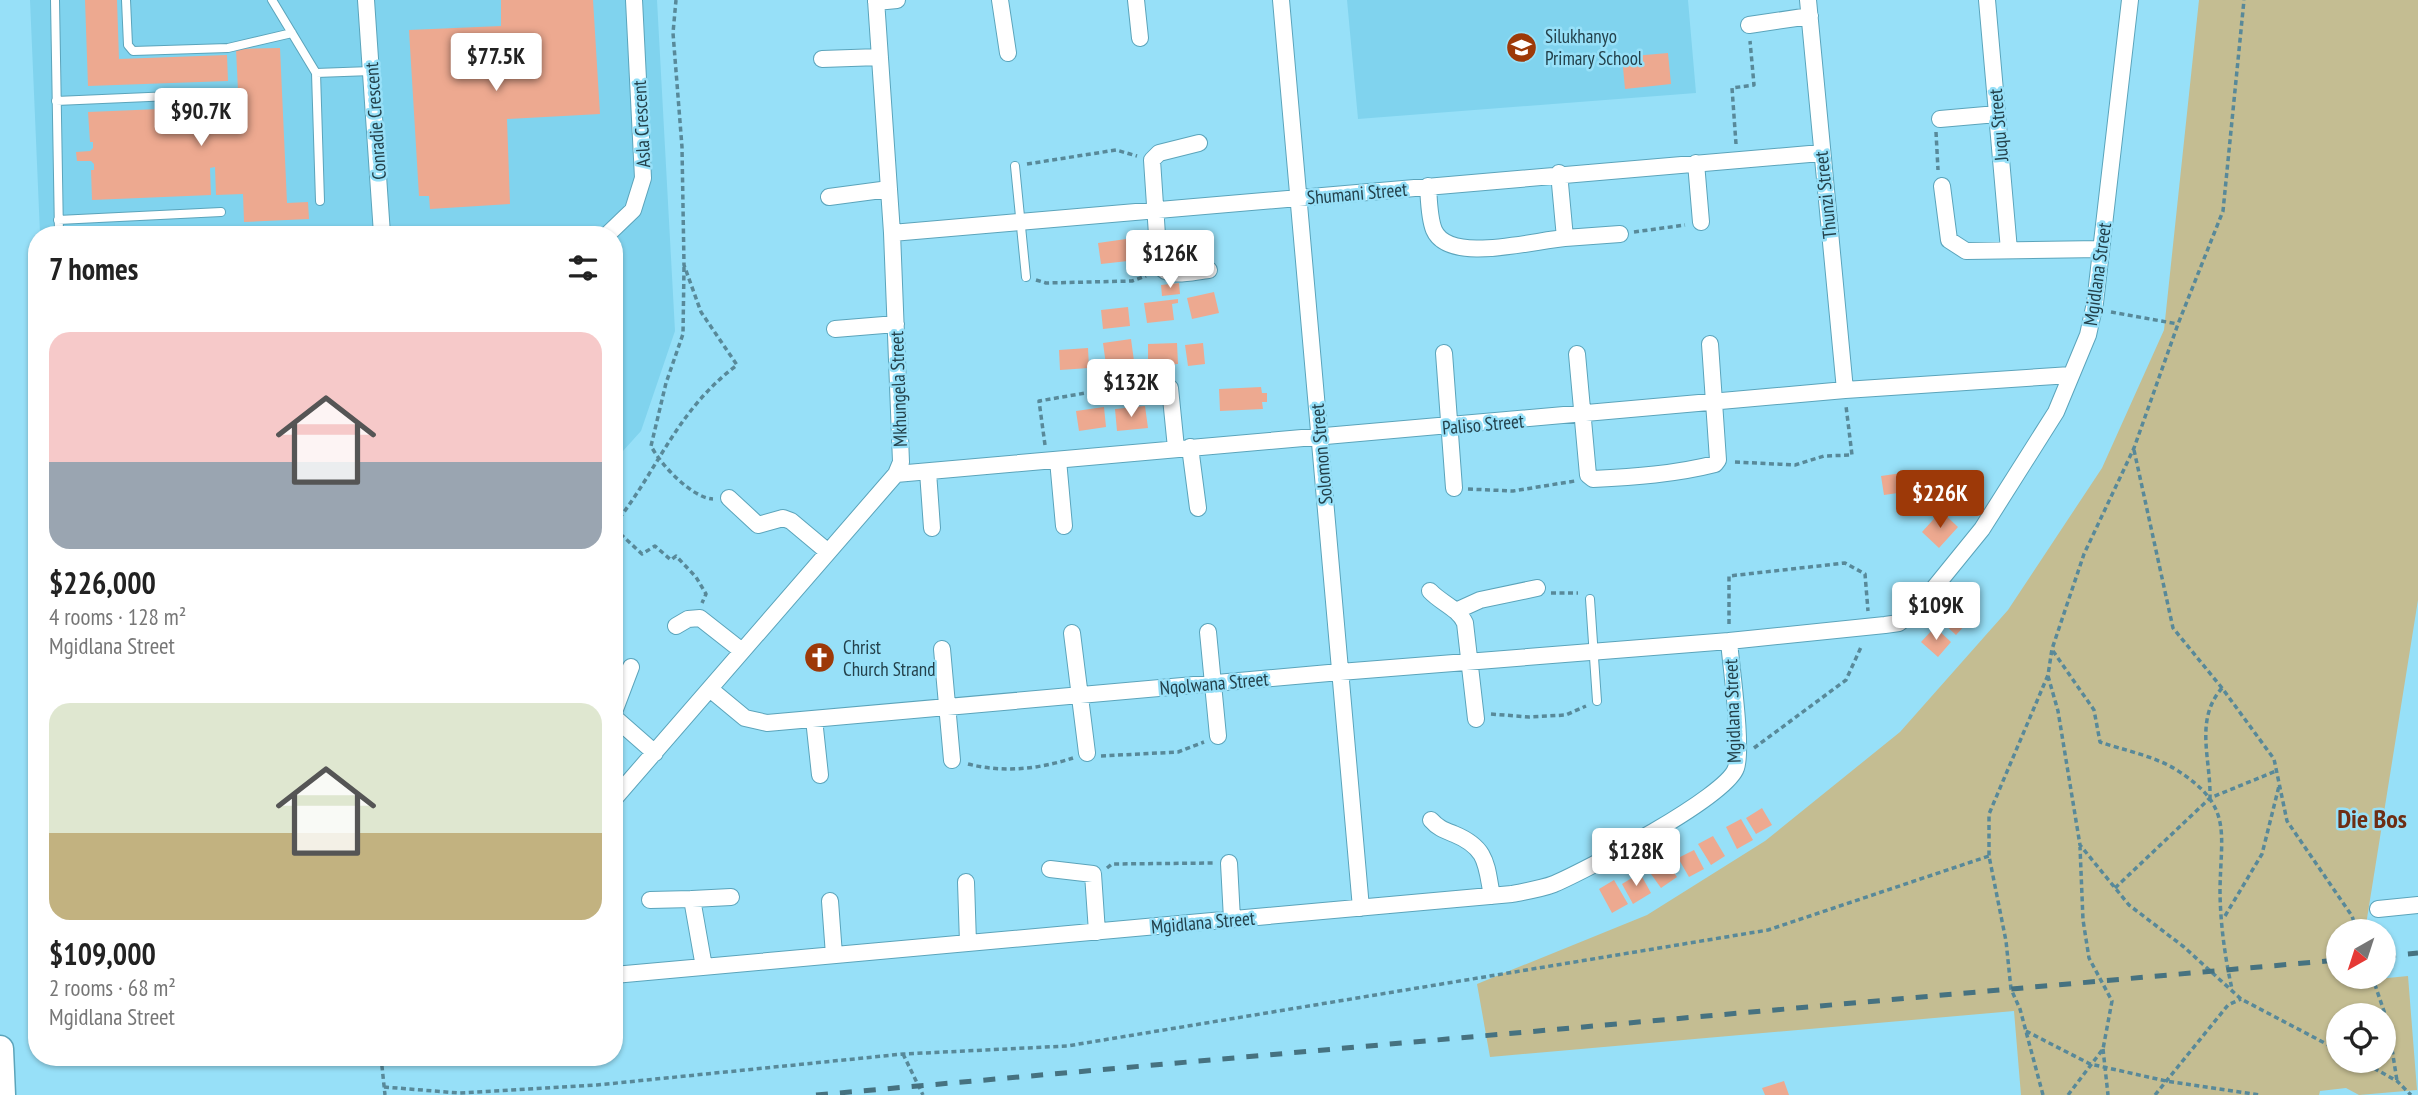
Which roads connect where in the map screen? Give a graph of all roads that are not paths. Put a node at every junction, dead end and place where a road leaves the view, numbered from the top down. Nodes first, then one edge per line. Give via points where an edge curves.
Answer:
1 (55, 0) edge
2 (126, 0) edge
3 (272, 0) edge
4 (634, 0) edge
5 (897, 0) edge
6 (1000, 0) edge
7 (1136, 0) edge
8 (1281, 0) edge
9 (1987, 0) edge
10 (2130, 0) edge
11 (876, 1) edge
12 (368, 3) edge
13 (1809, 8) edge
14 (1749, 25) road end
15 (292, 33) junction
16 (1140, 38) dead end
17 (1008, 52) dead end
18 (880, 57) junction
19 (822, 59) dead end
20 (371, 71) junction
21 (316, 73) junction
22 (218, 94) dead end
23 (56, 102) junction
24 (1997, 114) junction
25 (1940, 119) road end
26 (1199, 143) dead end
27 (1821, 153) junction
28 (1696, 163) junction
29 (1015, 166) road end
30 (1559, 173) junction
31 (1428, 186) junction
32 (1941, 186) road end
33 (889, 189) junction
34 (829, 197) dead end
35 (1299, 198) junction
36 (320, 201) dead end
37 (1158, 211) junction
38 (221, 212) dead end
39 (58, 220) junction
40 (1020, 222) junction
41 (1701, 222) road end
42 (58, 226) edge
43 (381, 226) edge
44 (616, 226) edge
45 (892, 233) junction
46 (1620, 234) road end
47 (1565, 238) junction
48 (2101, 248) junction
49 (2009, 250) junction
50 (1209, 270) dead end
51 (1026, 277) road end
52 (896, 324) junction
53 (835, 329) dead end
54 (1710, 344) dead end
55 (1444, 353) dead end
56 (1577, 354) dead end
57 (2071, 375) junction
58 (1170, 388) road end
59 (1845, 390) junction
60 (1715, 403) junction
61 (1580, 415) junction
62 (1450, 428) junction
63 (1320, 438) junction
64 (1183, 448) junction
65 (1052, 460) junction
66 (928, 472) junction
67 (896, 474) junction
68 (1454, 488) road end
69 (729, 498) road end
70 (1198, 508) dead end
71 (1064, 526) dead end
72 (932, 528) dead end
73 (828, 552) junction
74 (1537, 588) road end
75 (1430, 591) dead end
76 (1590, 599) road end
77 (1458, 610) junction
78 (676, 625) dead end
79 (1209, 632) dead end
80 (1072, 634) dead end
81 (1729, 641) junction
82 (942, 649) dead end
83 (742, 651) junction
84 (1595, 653) junction
85 (1467, 662) junction
86 (631, 667) dead end
87 (1340, 671) junction
88 (1215, 683) junction
89 (623, 689) edge
90 (710, 689) junction
91 (1080, 695) junction
92 (1597, 701) road end
93 (946, 707) junction
94 (814, 719) junction
95 (1476, 719) road end
96 (623, 723) edge
97 (1218, 736) road end
98 (654, 753) junction
99 (1087, 753) road end
100 (952, 760) road end
101 (820, 775) dead end
102 (623, 789) edge
103 (1431, 820) dead end
104 (1229, 863) road end
105 (1050, 869) dead end
106 (966, 882) dead end
107 (1492, 896) junction
108 (732, 897) dead end
109 (692, 899) junction
110 (650, 900) dead end
111 (830, 901) dead end
112 (2418, 905) edge
113 (1361, 908) junction
114 (2378, 909) dead end
115 (1232, 919) junction
116 (1097, 932) junction
117 (968, 943) junction
118 (834, 955) junction
119 (704, 967) junction
120 (623, 974) edge
121 (0, 1049) edge
122 (2, 1095) edge

1 - 23 lane
2 - 15 lane via 128,45 133,51 228,48
3 - 15 lane
4 - 44 street, Asla Crescent via 643,178 633,210
5 - 11 street
6 - 17 street
7 - 16 street
8 - 35 street, Solomon Street
9 - 24 street, Juqu Street
10 - 48 street, Mgidlana Street
11 - 18 street, Mkhungela Street
12 - 20 street, Conradie Crescent
13 - 14 street
13 - 27 street, Thunzi Street
15 - 21 lane
18 - 19 street
18 - 33 street, Mkhungela Street
20 - 21 lane
20 - 43 street, Conradie Crescent
21 - 36 lane
22 - 23 lane
23 - 39 lane
24 - 25 street
24 - 49 street, Juqu Street
26 - 37 street via 1159,152 1152,160
27 - 28 street, Shumani Street
27 - 59 street, Thunzi Street
28 - 30 street, Shumani Street
28 - 41 street
29 - 40 lane
30 - 31 street, Shumani Street
30 - 47 street
31 - 35 street, Shumani Street
31 - 47 street via 1433,229 1452,247 1476,249
32 - 49 street via 1949,240 1966,251
33 - 34 street
33 - 45 street, Mkhungela Street
35 - 37 street, Shumani Street
35 - 63 street, Solomon Street
37 - 40 street, Shumani Street
37 - 50 street via 1161,269 1174,274
38 - 39 lane
39 - 42 lane
40 - 45 street, Shumani Street
40 - 51 lane
45 - 52 street, Mkhungela Street
46 - 47 street
48 - 49 street
48 - 57 street, Mgidlana Street via 2088,335
52 - 53 street
52 - 67 street, Mkhungela Street via 901,462
54 - 60 street
55 - 62 street
56 - 61 street
57 - 59 street, Paliso Street
57 - 81 street, Mgidlana Street via 2056,412 1982,529 1908,618 1885,625
58 - 64 street
59 - 60 street, Paliso Street
60 - 61 street, Paliso Street
60 - 61 street via 1718,460 1686,470 1591,478
61 - 62 street, Paliso Street
62 - 63 street, Paliso Street
62 - 68 street
63 - 64 street, Paliso Street
63 - 87 street, Solomon Street
64 - 65 street, Paliso Street
64 - 70 street
65 - 66 street, Paliso Street
65 - 71 street
66 - 67 street, Paliso Street
66 - 72 street
67 - 73 street, Mkhungela Street
69 - 73 street via 758,525 783,518
73 - 83 street, Mkhungela Street
74 - 77 street via 1480,600
75 - 77 street via 1441,603
76 - 84 lane
77 - 85 street via 1465,623
78 - 83 street via 695,617
79 - 88 street
80 - 91 street
81 - 84 street, Nqolwana Street
81 - 107 street, Mgidlana Street via 1738,759 1727,785 1652,833 1570,876 1536,889
82 - 93 street
83 - 90 street, Mkhungela Street
84 - 85 street, Nqolwana Street
84 - 92 lane
85 - 87 street, Nqolwana Street
85 - 95 street
86 - 89 street
87 - 88 street, Nqolwana Street
87 - 113 street, Solomon Street
88 - 91 street, Nqolwana Street
88 - 97 street
90 - 94 street, Nqolwana Street via 751,720
90 - 98 street, Mkhungela Street
91 - 93 street, Nqolwana Street
91 - 99 street
93 - 94 street, Nqolwana Street
93 - 100 street
94 - 101 street
96 - 98 street
98 - 102 street, Mkhungela Street
103 - 107 street via 1480,850
104 - 115 street
105 - 116 street via 1095,876
106 - 117 street
107 - 113 street, Mgidlana Street
108 - 109 street
109 - 110 street
109 - 119 street
111 - 118 street
112 - 114 street
113 - 115 street, Mgidlana Street
115 - 116 street, Mgidlana Street
116 - 117 street, Mgidlana Street
117 - 118 street, Mgidlana Street
118 - 119 street, Mgidlana Street
119 - 120 street, Mgidlana Street
121 - 122 highway

